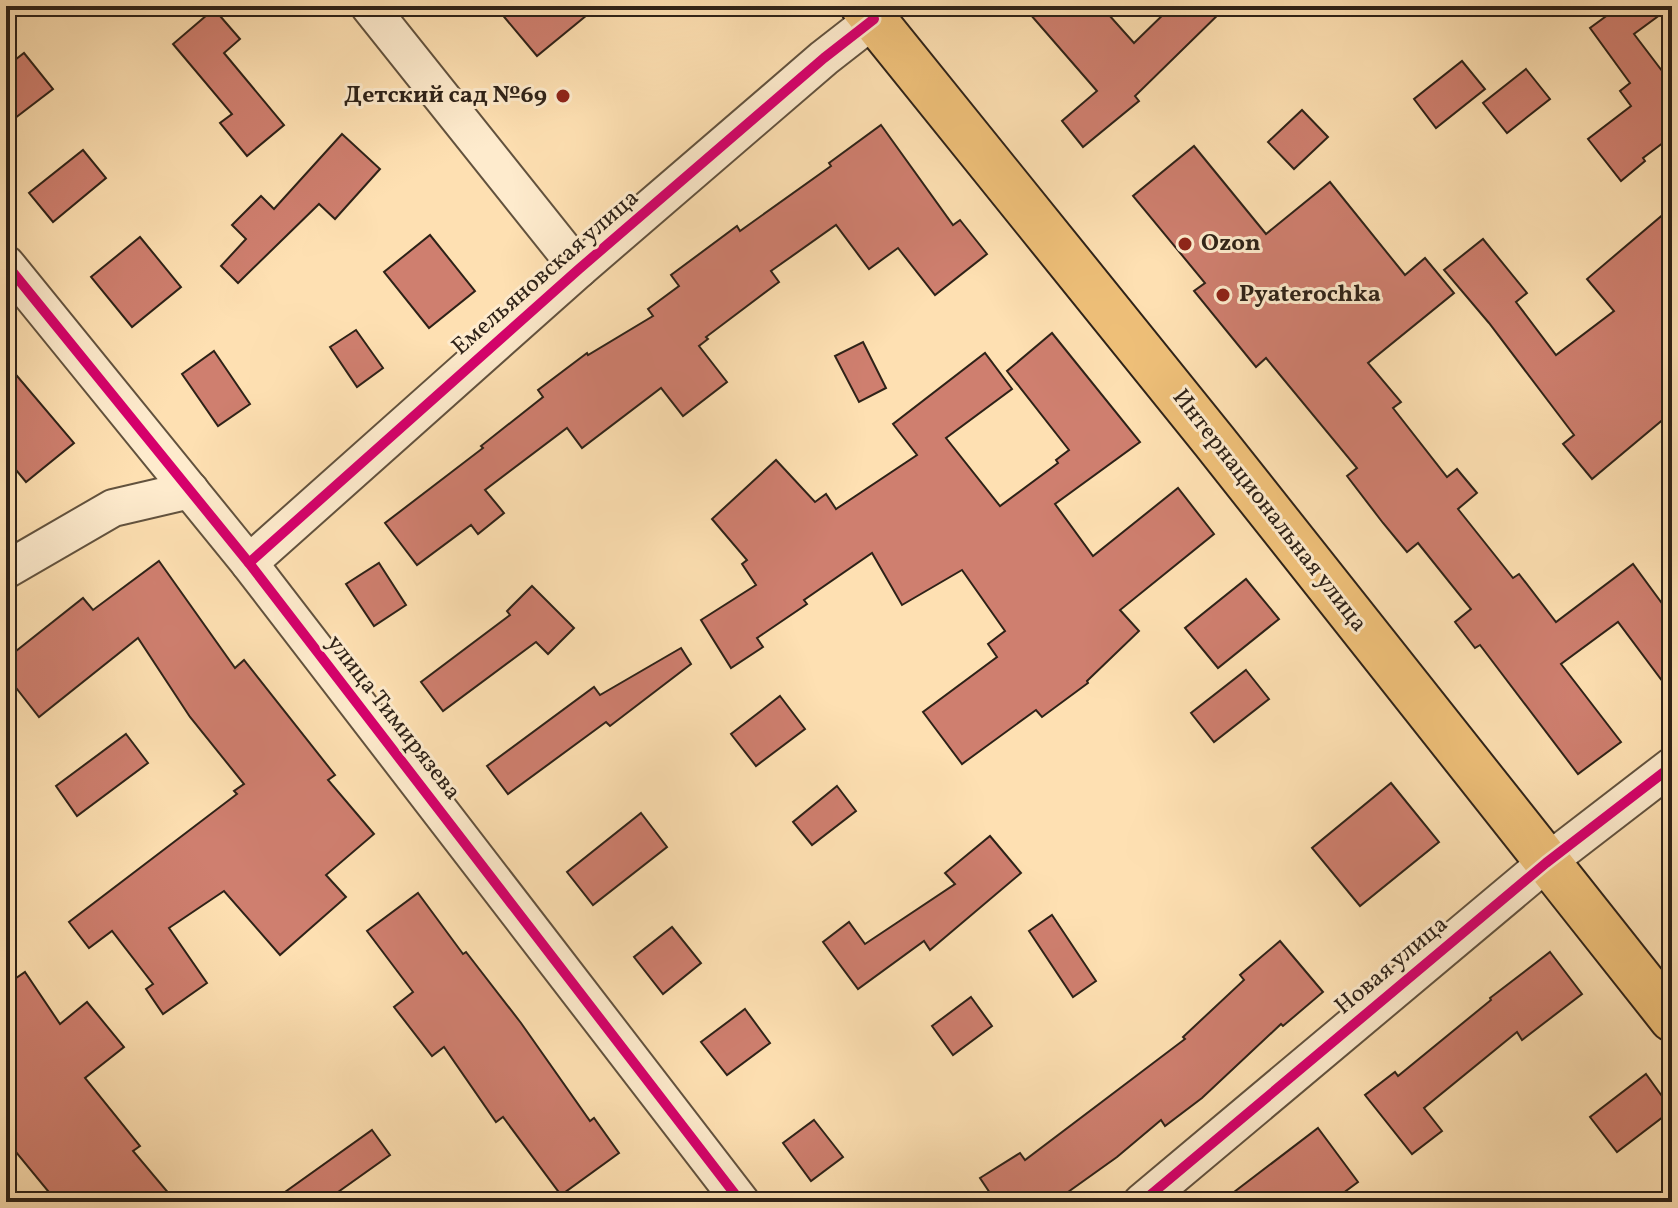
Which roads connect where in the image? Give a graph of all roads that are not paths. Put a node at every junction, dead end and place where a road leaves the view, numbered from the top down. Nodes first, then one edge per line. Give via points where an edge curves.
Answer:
1 (369, 6) edge
2 (868, 13) edge
3 (6, 264) edge
4 (579, 269) junction
5 (190, 490) junction
6 (249, 563) junction
7 (6, 570) edge
8 (1672, 766) edge
9 (1546, 863) junction
10 (1672, 1019) edge
11 (741, 1202) edge
12 (1142, 1202) edge

1 - 4 street
2 - 4 street, Емельяновская улица via 824,58
2 - 9 main road, Интернациональная улица
3 - 5 street, улица Тимирязева
4 - 6 street, Емельяновская улица
5 - 6 street, улица Тимирязева
5 - 7 street via 113,508
6 - 11 street, улица Тимирязева
8 - 9 street, Новая улица
9 - 10 main road, Интернациональная улица
9 - 12 street, Новая улица

